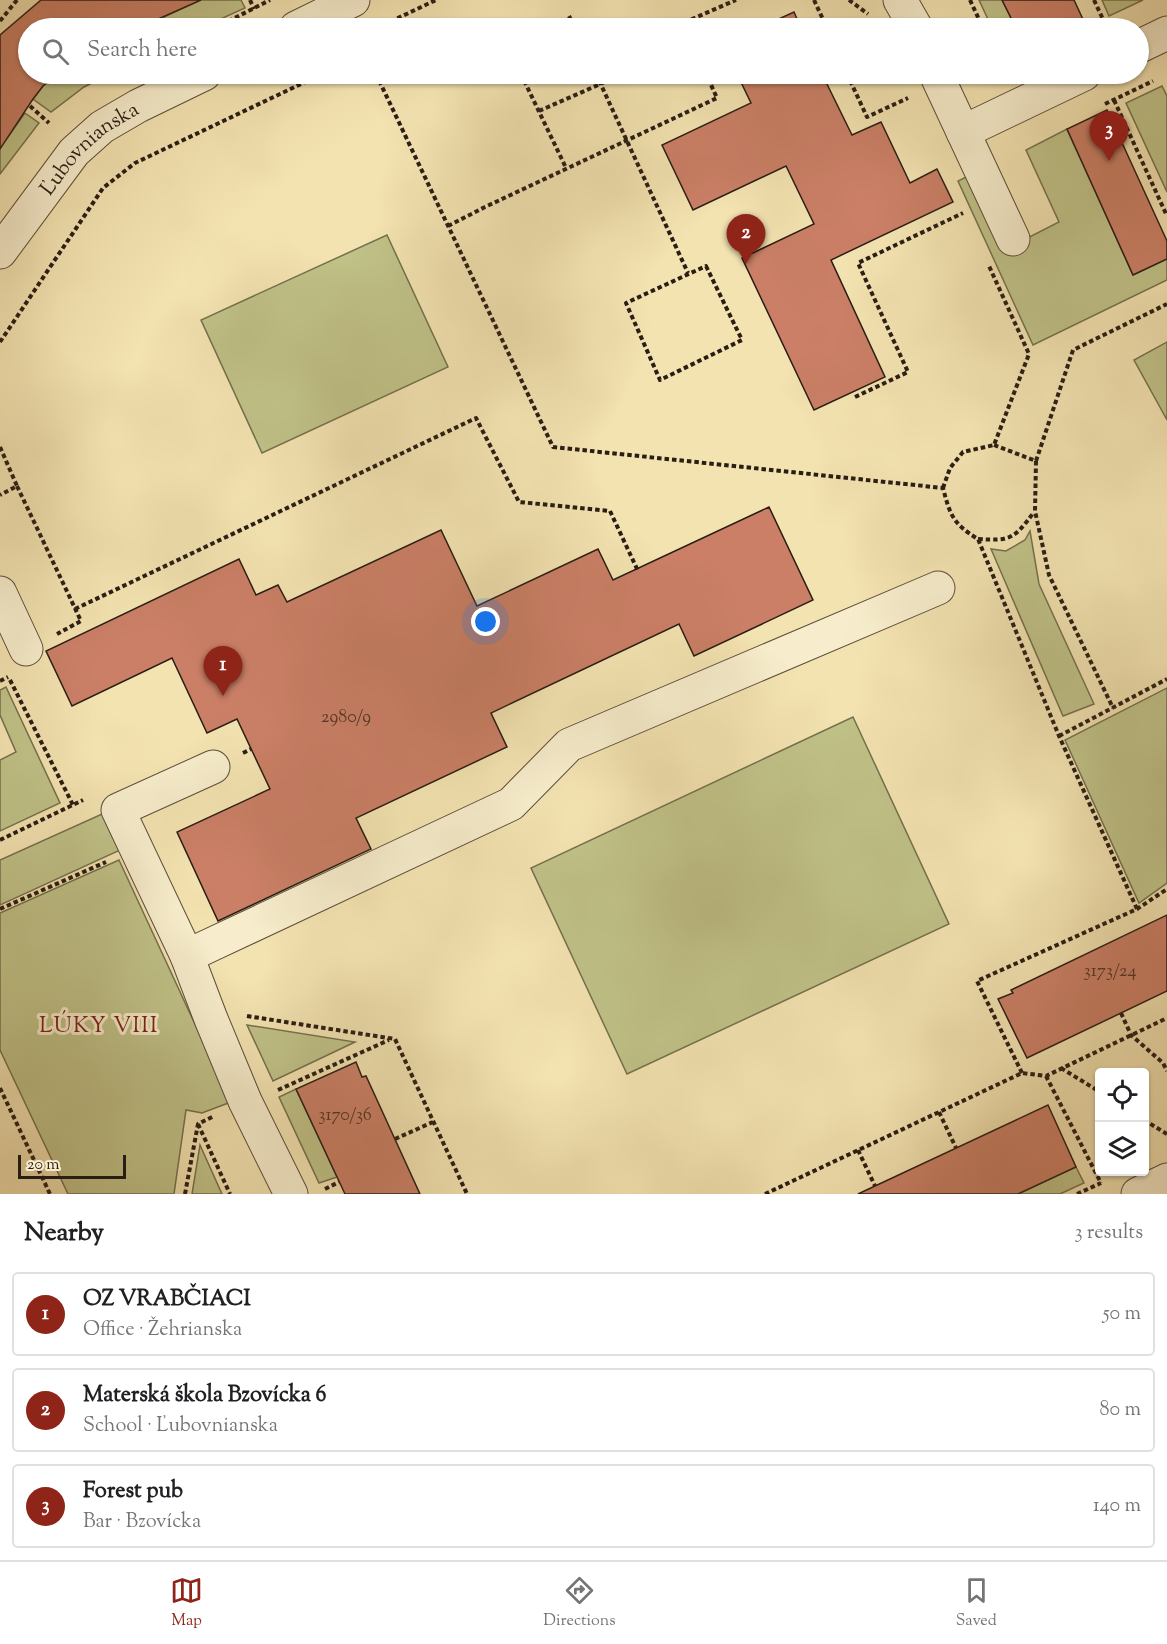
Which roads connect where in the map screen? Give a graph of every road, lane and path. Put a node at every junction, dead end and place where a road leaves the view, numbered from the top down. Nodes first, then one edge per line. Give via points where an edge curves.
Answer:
1 (17, 0) edge
2 (250, 0) edge
3 (270, 0) edge
4 (353, 0) edge
5 (436, 0) edge
6 (736, 0) edge
7 (814, 0) edge
8 (900, 0) edge
9 (970, 0) edge
10 (1094, 0) edge
11 (254, 9) junction
12 (236, 18) edge
13 (316, 18) edge
14 (397, 18) edge
15 (695, 18) edge
16 (822, 18) edge
17 (910, 18) edge
18 (978, 18) edge
19 (1102, 18) edge
20 (0, 21) edge
21 (1167, 33) edge
22 (1149, 42) edge
23 (183, 84) edge
24 (301, 84) edge
25 (381, 84) edge
26 (526, 84) edge
27 (598, 84) edge
28 (600, 84) edge
29 (711, 84) edge
30 (852, 84) edge
31 (941, 84) edge
32 (1063, 84) edge
33 (911, 96) dead end
34 (1114, 99) dead end
35 (30, 106) dead end
36 (539, 111) junction
37 (49, 123) dead end
38 (963, 132) junction
39 (626, 140) junction
40 (566, 168) junction
41 (960, 204) dead end
42 (1167, 216) edge
43 (448, 226) junction
44 (1013, 239) dead end
45 (0, 252) edge
46 (984, 256) dead end
47 (688, 273) junction
48 (1167, 304) edge
49 (0, 342) edge
50 (855, 397) dead end
51 (994, 445) junction
52 (0, 447) edge
53 (1036, 461) junction
54 (17, 486) junction
55 (943, 488) junction
56 (0, 495) edge
57 (1035, 512) junction
58 (978, 538) junction
59 (638, 571) dead end
60 (938, 588) dead end
61 (0, 593) edge
62 (75, 609) junction
63 (26, 649) junction
64 (1167, 679) edge
65 (1113, 708) junction
66 (1059, 736) junction
67 (213, 767) dead end
68 (73, 805) junction
69 (118, 810) junction
70 (0, 840) edge
71 (136, 849) junction
72 (1167, 889) edge
73 (0, 909) edge
74 (1137, 909) junction
75 (187, 956) junction
76 (1121, 1014) dead end
77 (1167, 1018) edge
78 (211, 1019) junction
79 (1131, 1035) junction
80 (391, 1039) junction
81 (1061, 1068) junction
82 (1167, 1071) edge
83 (1022, 1073) junction
84 (1046, 1076) junction
85 (0, 1088) edge
86 (1095, 1089) edge
87 (257, 1097) junction
88 (939, 1112) junction
89 (433, 1122) junction
90 (1147, 1122) edge
91 (198, 1124) junction
92 (1167, 1134) edge
93 (395, 1139) dead end
94 (956, 1148) dead end
95 (858, 1150) junction
96 (1167, 1180) edge
97 (339, 1182) dead end
98 (1101, 1183) dead end
99 (875, 1186) dead end
100 (305, 1193) edge
101 (50, 1194) edge
102 (185, 1194) edge
103 (230, 1194) edge
104 (467, 1194) edge
105 (765, 1194) edge
106 (1138, 1194) edge

1 - 20 path
2 - 11 path
3 - 11 path
4 - 13 street
5 - 14 path
6 - 15 path
7 - 16 path
8 - 17 street
9 - 18 path
10 - 19 path
11 - 12 path
21 - 22 street
23 - 45 street, Ľubovnianska via 102,126 74,152
24 - 49 path via 135,163 103,188
25 - 43 path
26 - 36 path
27 - 36 path
28 - 39 path
29 - 39 path via 717,98
30 - 33 path via 867,117
31 - 38 street
32 - 38 street
34 - 42 path
35 - 37 path
36 - 40 path
38 - 44 street
39 - 40 path
39 - 47 path
40 - 43 path
41 - 50 path via 964,213 858,263 908,372
43 - 55 path via 553,447
46 - 51 path via 1029,354
47 - 47 path via 706,266 742,340 660,380 626,303
48 - 53 path via 1073,350
51 - 53 path
51 - 55 path via 963,452 950,468
52 - 54 path
53 - 57 path
54 - 56 path
54 - 62 path
55 - 58 path via 949,512 962,529
57 - 58 path via 1018,533 1000,540
57 - 65 path via 1048,575
58 - 66 path
59 - 62 path via 610,510 519,502 476,418
60 - 75 street via 570,745 512,804
61 - 63 street
62 - 63 path via 81,621
63 - 68 path via 1,660
64 - 65 path
65 - 66 path
66 - 74 path
67 - 69 street
68 - 69 path via 106,789
68 - 70 path
69 - 71 street
71 - 73 path
71 - 75 street
72 - 74 path
74 - 83 path via 977,981
75 - 78 street
76 - 79 path
77 - 79 path
78 - 80 path via 232,1014
78 - 87 street
79 - 81 path
79 - 82 path
80 - 87 path
80 - 89 path via 395,1039
81 - 84 path
81 - 86 path
83 - 84 path
83 - 88 path
84 - 98 path
85 - 101 path
87 - 91 path
87 - 100 street
88 - 94 path
88 - 95 path
89 - 93 path
89 - 104 path
90 - 92 path
91 - 102 path
91 - 103 path
95 - 99 path
95 - 105 path
96 - 106 street
97 - 100 path

